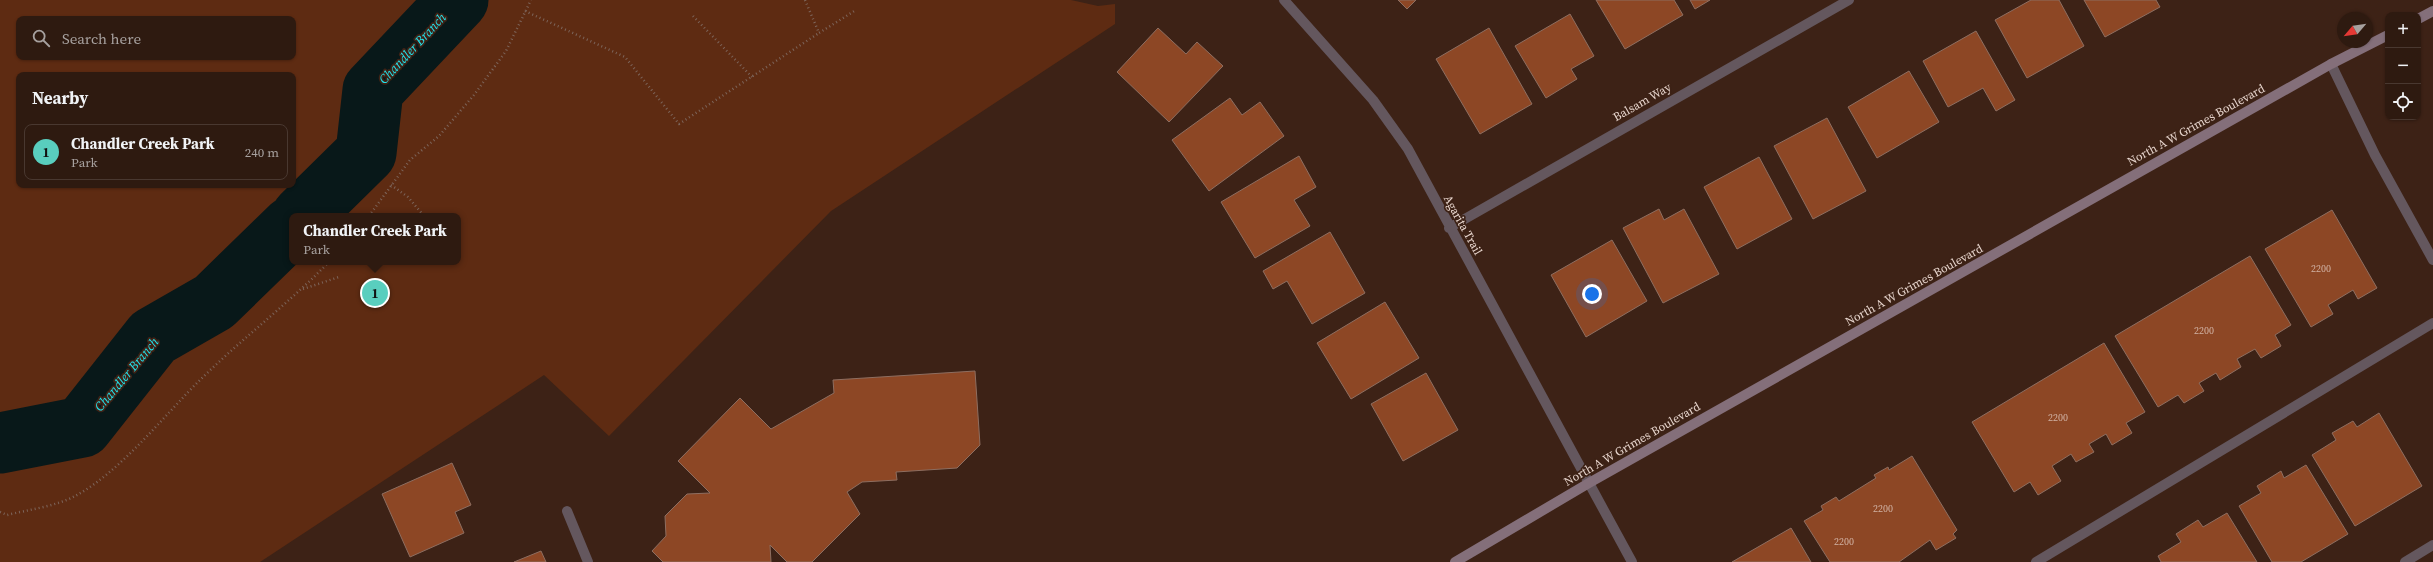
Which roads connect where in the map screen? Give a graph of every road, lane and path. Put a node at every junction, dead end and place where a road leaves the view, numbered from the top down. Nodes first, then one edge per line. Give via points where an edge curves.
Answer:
1 (531, 0) edge
2 (805, 0) edge
3 (1284, 0) edge
4 (1849, 0) edge
5 (856, 10) dead end
6 (525, 11) junction
7 (2433, 11) edge
8 (693, 16) dead end
9 (2421, 17) edge
10 (819, 33) junction
11 (2385, 37) edge
12 (2331, 64) junction
13 (752, 77) junction
14 (391, 185) junction
15 (371, 213) edge
16 (421, 213) edge
17 (1450, 228) junction
18 (2433, 260) edge
19 (325, 265) edge
20 (339, 277) dead end
21 (303, 289) junction
22 (2433, 323) edge
23 (1589, 483) junction
24 (567, 511) dead end
25 (0, 512) edge
26 (2433, 545) edge
27 (588, 562) edge
28 (1455, 562) edge
29 (1632, 562) edge
30 (2036, 562) edge
31 (2405, 562) edge

1 - 6 path
2 - 10 path
3 - 17 street, Agarita Trail via 1374,100 1408,149
4 - 17 street, Balsam Way
5 - 10 path
6 - 13 path via 625,57 680,124
6 - 14 path via 506,51 474,95 439,136 410,160
7 - 9 main road
8 - 13 path
10 - 13 path
11 - 12 main road, North A W Grimes Boulevard
12 - 18 street via 2375,155
12 - 23 main road, North A W Grimes Boulevard
14 - 15 path
14 - 16 path via 408,197
17 - 23 street, Agarita Trail
19 - 21 path
20 - 21 path
21 - 25 path via 251,331 107,476 74,497 7,515
22 - 30 street
23 - 28 main road, North A W Grimes Boulevard
23 - 29 street, Agarita Trail
24 - 27 street
26 - 31 street

